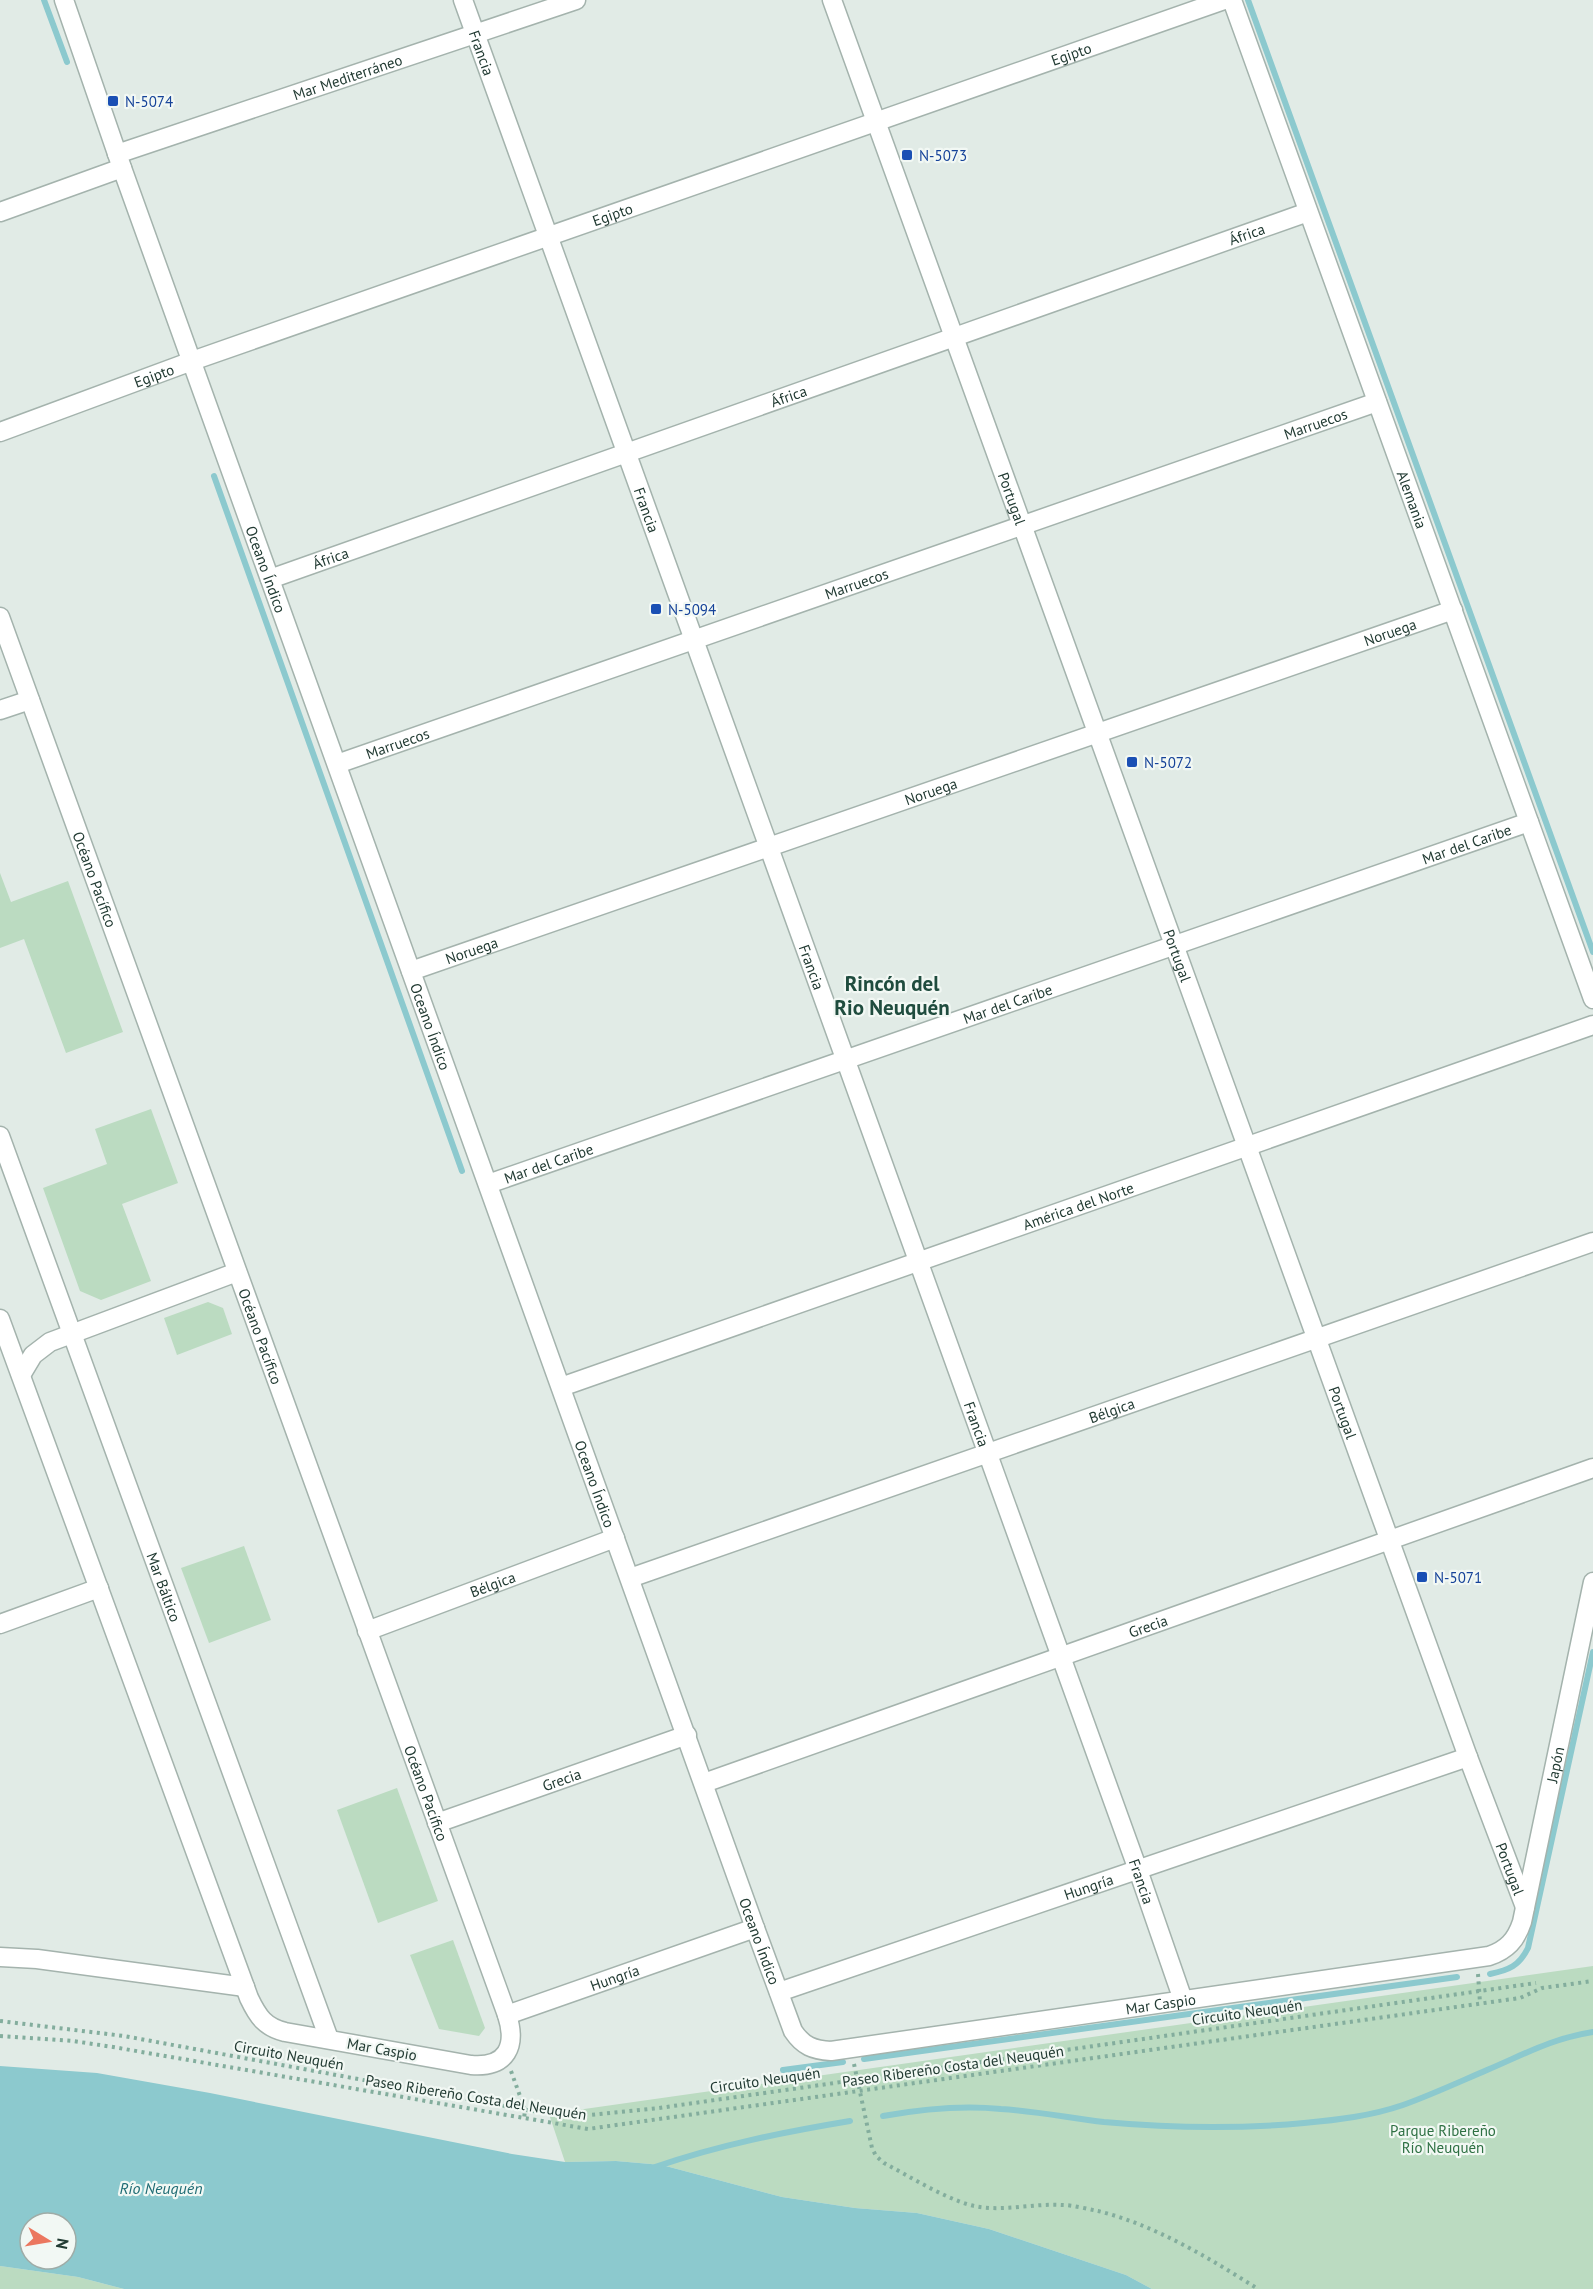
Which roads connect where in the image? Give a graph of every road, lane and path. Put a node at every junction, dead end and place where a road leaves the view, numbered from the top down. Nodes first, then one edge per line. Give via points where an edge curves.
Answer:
1 (64, 0) edge
2 (463, 0) edge
3 (576, 0) edge
4 (832, 0) edge
5 (1224, 0) edge
6 (1232, 0) edge
7 (475, 34) junction
8 (876, 122) junction
9 (120, 161) junction
10 (0, 212) edge
11 (1308, 212) junction
12 (548, 237) junction
13 (954, 337) junction
14 (192, 361) junction
15 (1377, 402) junction
16 (0, 432) edge
17 (626, 453) junction
18 (1022, 526) junction
19 (270, 579) junction
20 (1453, 610) junction
21 (0, 617) edge
22 (694, 640) junction
23 (30, 700) junction
24 (0, 710) edge
25 (1097, 733) junction
26 (337, 764) junction
27 (1529, 822) junction
28 (769, 847) junction
29 (1174, 945) junction
30 (411, 971) junction
31 (1593, 999) edge
32 (1593, 1024) edge
33 (846, 1060) junction
34 (0, 1136) edge
35 (1247, 1146) junction
36 (488, 1184) junction
37 (1593, 1242) edge
38 (918, 1261) junction
39 (237, 1272) junction
40 (0, 1318) edge
41 (72, 1334) junction
42 (4, 1339) edge
43 (1316, 1339) junction
44 (50, 1342) junction
45 (21, 1375) junction
46 (561, 1387) junction
47 (988, 1453) junction
48 (1593, 1468) edge
49 (615, 1538) junction
50 (1389, 1541) junction
51 (630, 1578) junction
52 (1593, 1582) edge
53 (99, 1588) junction
54 (0, 1624) edge
55 (368, 1630) junction
56 (1062, 1657) junction
57 (687, 1735) junction
58 (1468, 1757) junction
59 (704, 1783) junction
60 (437, 1823) junction
61 (1138, 1870) junction
62 (1525, 1907) junction
63 (755, 1928) junction
64 (1510, 1945) joint
65 (0, 1957) edge
66 (1477, 1958) junction
67 (1593, 1981) edge
68 (1536, 1983) dead end
69 (245, 1987) junction
70 (1480, 1991) junction
71 (779, 1992) junction
72 (1183, 2000) junction
73 (1480, 2003) junction
74 (507, 2015) junction
75 (0, 2021) edge
76 (0, 2036) edge
77 (329, 2040) junction
78 (808, 2048) joint
79 (852, 2048) junction
80 (505, 2055) junction
81 (857, 2079) junction
82 (858, 2091) junction
83 (525, 2110) junction
84 (524, 2119) junction
85 (1258, 2289) edge

1 - 9 street, Oceano Índico
2 - 7 street, Francia
3 - 7 street, Mar Mediterráneo
4 - 8 street, Portugal
5 - 8 street, Egipto
6 - 11 street, Alemania
7 - 9 street, Mar Mediterráneo
7 - 12 street, Francia
8 - 12 street, Egipto
8 - 13 street, Portugal
9 - 10 street, Mar Mediterráneo
9 - 14 street, Oceano Índico
11 - 13 street, África
11 - 15 street, Alemania
12 - 14 street, Egipto
12 - 17 street, Francia
13 - 17 street, África
13 - 18 street, Portugal
14 - 16 street, Egipto
14 - 19 street, Oceano Índico
15 - 18 street, Marruecos
15 - 20 street, Alemania
17 - 19 street, África
17 - 22 street, Francia
18 - 22 street, Marruecos
18 - 25 street, Portugal
19 - 26 street, Oceano Índico
20 - 25 street, Noruega
20 - 27 street, Alemania
21 - 23 street, Océano Pacífico
22 - 26 street, Marruecos
22 - 28 street, Francia
23 - 24 street
23 - 39 street, Océano Pacífico
25 - 28 street, Noruega
25 - 29 street, Portugal
26 - 30 street, Oceano Índico
27 - 29 street, Mar del Caribe
27 - 31 street, Alemania
28 - 30 street, Noruega
28 - 33 street, Francia
29 - 33 street, Mar del Caribe
29 - 35 street, Portugal
30 - 36 street, Oceano Índico
32 - 35 street, América del Norte
33 - 36 street, Mar del Caribe
33 - 38 street, Francia
34 - 41 street, Mar Báltico
35 - 38 street, América del Norte
35 - 43 street, Portugal
36 - 46 street, Oceano Índico
37 - 43 street, Bélgica
38 - 46 street, América del Norte
38 - 47 street, Francia
39 - 41 street
39 - 55 street, Océano Pacífico
40 - 42 street
41 - 44 street
41 - 77 street, Mar Báltico
42 - 44 street via 33,1344
42 - 45 street
43 - 47 street, Bélgica
43 - 50 street, Portugal
44 - 45 street via 33,1355
45 - 53 street
46 - 49 street, Oceano Índico
47 - 51 street, Bélgica
47 - 56 street, Francia
48 - 50 street, Grecia
49 - 51 street, Oceano Índico
49 - 55 street, Bélgica
50 - 56 street, Grecia
50 - 58 street, Portugal
51 - 57 street, Oceano Índico
52 - 62 street, Japón
53 - 54 street
53 - 69 street
55 - 60 street, Océano Pacífico
56 - 59 street, Grecia
56 - 61 street, Francia
57 - 59 street, Oceano Índico
57 - 60 street, Grecia
58 - 61 street, Hungría
58 - 62 street, Portugal
59 - 63 street, Oceano Índico
60 - 74 street, Océano Pacífico
61 - 71 street, Hungría
61 - 72 street, Francia
62 - 64 street, Japón via 1518,1934
63 - 71 street, Oceano Índico
63 - 74 street, Hungría
64 - 66 street, Mar Caspio
65 - 69 street
66 - 70 path
66 - 72 street, Mar Caspio
67 - 73 path, Paseo Ribereño Costa del Neuquén
68 - 70 path, Circuito Neuquén
69 - 77 street, Mar Caspio via 260,2019 276,2030
70 - 73 path
70 - 81 path, Circuito Neuquén
71 - 78 street, Oceano Índico via 793,2031
72 - 79 street, Mar Caspio
73 - 82 path, Paseo Ribereño Costa del Neuquén
74 - 80 street, Océano Pacífico via 512,2036
75 - 83 path, Circuito Neuquén via 123,2036
76 - 84 path, Paseo Ribereño Costa del Neuquén via 113,2047
77 - 80 street, Mar Caspio via 471,2065 494,2063
78 - 79 street, Mar Caspio
79 - 81 path
80 - 83 path
81 - 82 path
81 - 83 path, Circuito Neuquén via 613,2114 568,2115
82 - 84 path, Paseo Ribereño Costa del Neuquén via 595,2128
82 - 85 path via 876,2157 945,2195 971,2205 998,2208 1063,2205 1099,2212 1182,2245
83 - 84 path

